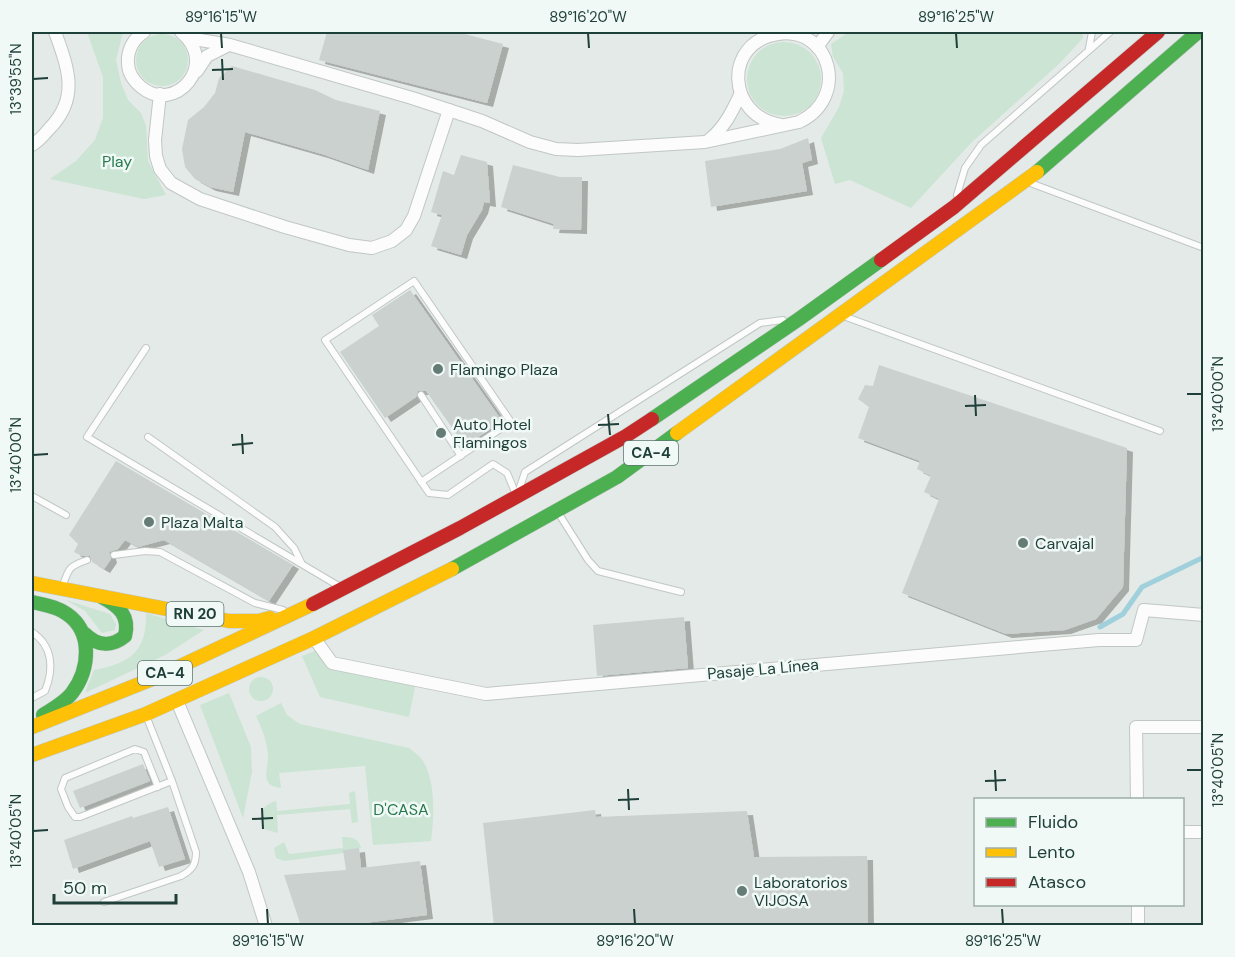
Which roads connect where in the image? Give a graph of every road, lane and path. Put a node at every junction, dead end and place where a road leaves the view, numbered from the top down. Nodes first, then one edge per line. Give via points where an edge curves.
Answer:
1 (55, 32) edge
2 (144, 32) edge
3 (783, 32) edge
4 (820, 32) edge
5 (828, 32) edge
6 (1092, 32) edge
7 (1110, 32) edge
8 (1158, 32) edge
9 (1198, 32) edge
10 (767, 34) edge
11 (184, 35) edge
12 (134, 37) edge
13 (813, 43) junction
14 (230, 45) junction
15 (1089, 48) junction
16 (192, 78) junction
17 (160, 94) junction
18 (740, 95) junction
19 (449, 110) junction
20 (781, 125) junction
21 (705, 142) junction
22 (32, 145) edge
23 (1026, 182) junction
24 (954, 207) junction
25 (1203, 248) edge
26 (843, 316) junction
27 (799, 319) junction
28 (146, 348) dead end
29 (421, 396) dead end
30 (1160, 431) dead end
31 (148, 437) dead end
32 (461, 456) junction
33 (421, 482) junction
34 (32, 496) edge
35 (517, 496) junction
36 (557, 511) junction
37 (66, 515) dead end
38 (114, 555) dead end
39 (87, 560) dead end
40 (301, 562) junction
41 (32, 583) edge
42 (62, 589) junction
43 (343, 589) junction
44 (681, 592) dead end
45 (96, 595) junction
46 (32, 602) edge
47 (296, 613) junction
48 (1203, 615) edge
49 (32, 632) edge
50 (85, 634) junction
51 (314, 638) junction
52 (32, 698) edge
53 (177, 701) junction
54 (146, 714) junction
55 (32, 722) edge
56 (32, 727) edge
57 (1203, 727) edge
58 (32, 755) edge
59 (172, 781) junction
60 (158, 787) junction
61 (1137, 798) edge
62 (1184, 832) edge
63 (1203, 832) edge
64 (104, 902) dead end
65 (1138, 906) edge
66 (266, 926) edge
67 (1138, 926) edge

1 - 22 street via 70,91 61,117
2 - 12 street
3 - 10 street
3 - 13 street
4 - 13 street
5 - 13 street
6 - 15 lane
7 - 15 lane
8 - 24 highway, CA-4
9 - 23 highway, CA-4
10 - 18 street via 742,60 738,77
11 - 14 street
11 - 16 street via 197,57
12 - 17 street via 128,52 130,73 144,89
13 - 20 street via 829,72 825,98 807,118
14 - 16 street via 207,56
14 - 19 street
15 - 24 lane via 981,145 965,168
16 - 17 street via 176,92
17 - 19 street via 156,156 171,183 200,199 242,213 372,248 392,241 406,230 414,216
18 - 20 street via 756,116
18 - 21 street via 718,132
19 - 21 street via 556,149
20 - 21 street
23 - 25 lane
23 - 26 highway, CA-4
24 - 27 highway, CA-4
26 - 30 lane
26 - 36 highway, CA-4 via 617,477
27 - 35 highway, CA-4 via 626,436
27 - 35 lane via 760,322 525,472
28 - 40 lane via 87,437
29 - 32 lane
31 - 40 lane via 275,527
32 - 33 lane
32 - 33 lane via 511,422 414,281 325,340
33 - 35 lane via 429,493 448,495 494,465 507,473
34 - 37 lane
35 - 43 highway, CA-4
36 - 44 lane via 598,571
36 - 51 highway, CA-4 via 464,563
38 - 47 lane via 160,552 255,603
39 - 42 lane via 72,565
40 - 43 lane
41 - 42 highway, RN 20
42 - 45 highway, RN 20
43 - 47 highway, CA-4
45 - 47 highway, RN 20 via 229,621 259,621
45 - 50 highway via 124,613 127,632 119,641 106,645
46 - 50 highway via 63,611
47 - 56 highway, CA-4 via 157,677
48 - 51 street, Pasaje La Línea via 1144,610 1136,640 1099,639 486,693 332,663
49 - 52 lane via 45,647 52,671 45,691
50 - 55 highway via 85,662 79,683 62,702
51 - 53 highway, CA-4
53 - 54 highway, CA-4
53 - 66 street via 249,872
54 - 58 highway, CA-4
54 - 59 lane
57 - 61 street via 1137,727
59 - 60 lane
59 - 64 lane via 196,852 191,871
60 - 60 lane via 75,817 61,789 65,778 135,749 144,752
62 - 63 street
65 - 67 street

